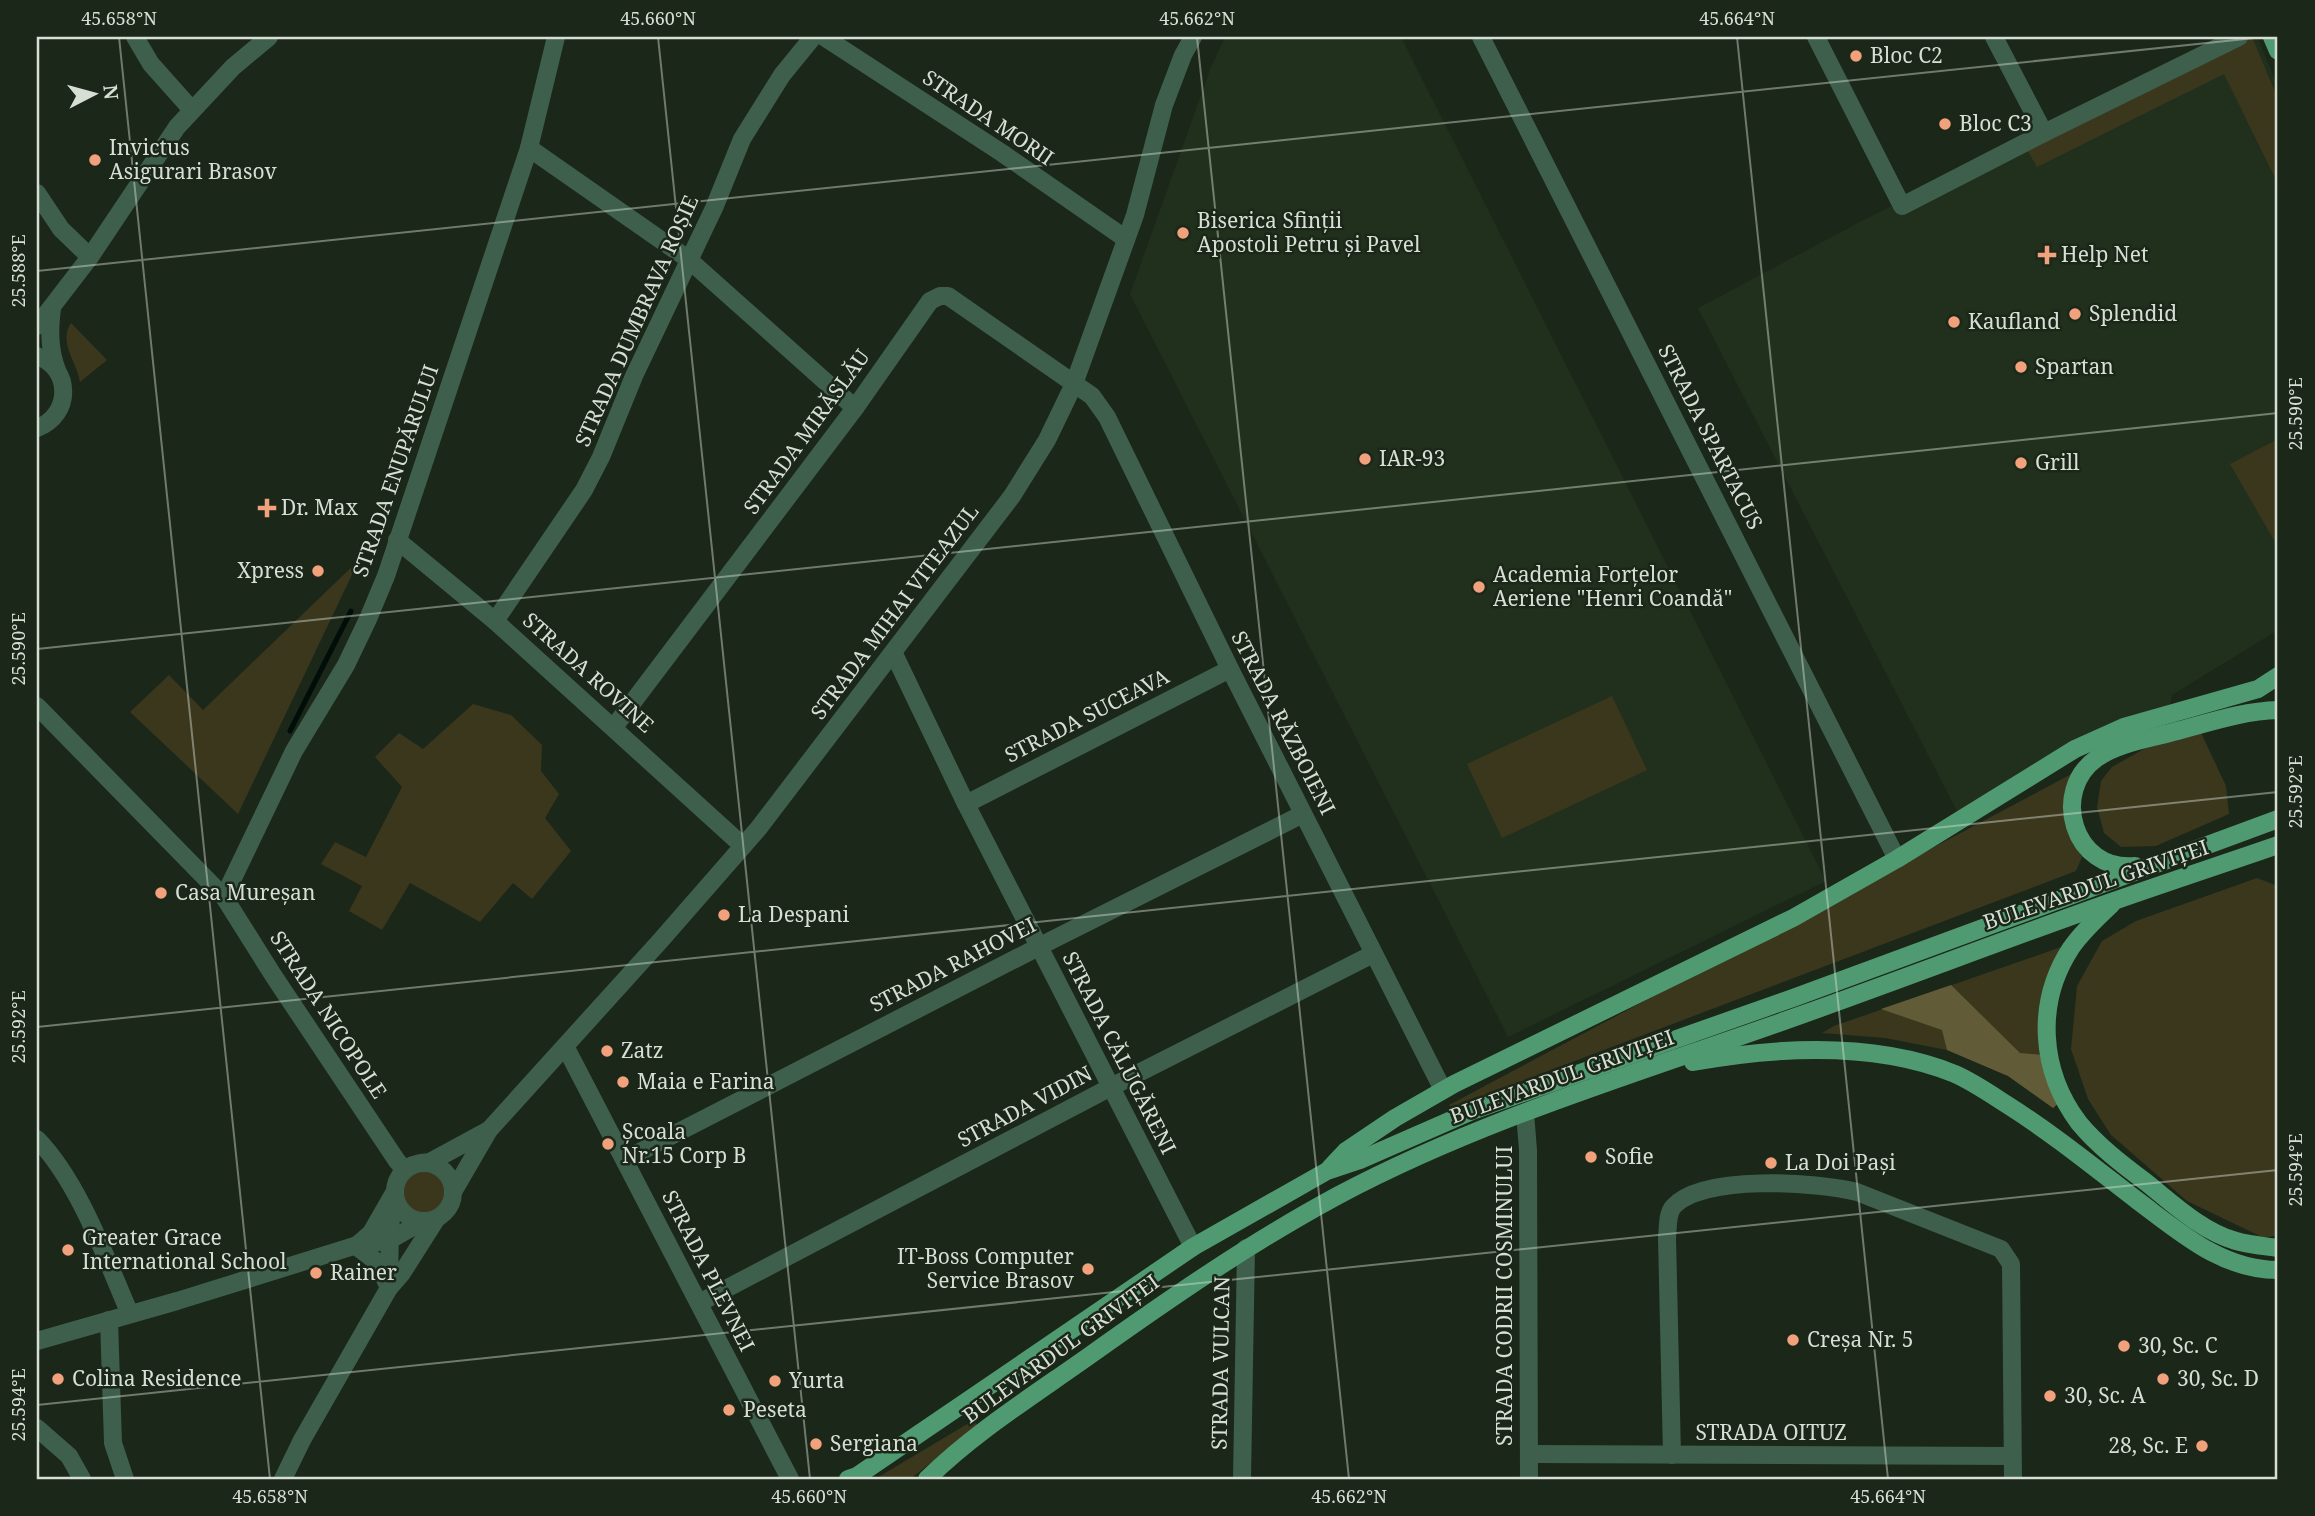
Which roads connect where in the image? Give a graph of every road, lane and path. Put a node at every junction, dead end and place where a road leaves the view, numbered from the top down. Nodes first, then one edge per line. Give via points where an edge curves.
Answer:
1 (135, 37) edge
2 (269, 37) edge
3 (556, 37) edge
4 (813, 37) edge
5 (824, 37) edge
6 (1193, 37) edge
7 (1481, 37) edge
8 (1816, 37) edge
9 (1994, 37) edge
10 (2239, 37) edge
11 (2272, 37) edge
12 (2278, 51) edge
13 (192, 110) junction
14 (2044, 133) junction
15 (529, 148) junction
16 (37, 193) edge
17 (1126, 239) junction
18 (90, 257) junction
19 (688, 259) junction
20 (52, 309) junction
21 (37, 327) edge
22 (37, 356) edge
23 (57, 370) junction
24 (1074, 384) junction
25 (855, 408) junction
26 (37, 428) edge
27 (397, 540) junction
28 (495, 621) junction
29 (894, 654) junction
30 (1230, 669) junction
31 (2278, 676) edge
32 (37, 706) edge
33 (2278, 710) edge
34 (614, 727) junction
35 (966, 804) junction
36 (1303, 814) junction
37 (2278, 819) edge
38 (743, 846) junction
39 (2271, 848) edge
40 (1897, 859) junction
41 (2166, 859) junction
42 (224, 897) junction
43 (2115, 900) junction
44 (1039, 947) junction
45 (1373, 954) junction
46 (565, 1046) junction
47 (1638, 1072) junction
48 (1111, 1087) junction
49 (1443, 1090) junction
50 (1525, 1113) junction
51 (489, 1130) junction
52 (37, 1139) edge
53 (626, 1159) junction
54 (413, 1166) junction
55 (1326, 1171) junction
56 (453, 1192) junction
57 (395, 1195) junction
58 (430, 1220) junction
59 (390, 1240) junction
60 (356, 1246) junction
61 (1193, 1247) junction
62 (1246, 1248) junction
63 (2278, 1248) edge
64 (2278, 1270) edge
65 (389, 1288) junction
66 (699, 1303) junction
67 (130, 1314) junction
68 (109, 1320) junction
69 (37, 1340) edge
70 (37, 1428) edge
71 (1529, 1454) junction
72 (1672, 1455) junction
73 (2012, 1456) junction
74 (82, 1479) edge
75 (125, 1479) edge
76 (283, 1479) edge
77 (790, 1479) edge
78 (848, 1479) edge
79 (927, 1479) edge
80 (1242, 1479) edge
81 (1529, 1479) edge
82 (2013, 1479) edge

1 - 13 street via 151,64
2 - 13 street
3 - 15 street, STRADA ENUPĂRULUI
4 - 19 street, STRADA DUMBRAVA ROȘIE via 782,75 742,139
5 - 17 street, STRADA MORII
6 - 17 street, STRADA MIHAI VITEAZUL via 1164,105
7 - 40 street, STRADA SPARTACUS
8 - 14 street via 1902,206
9 - 14 street
10 - 14 street
11 - 12 main road
13 - 18 street
15 - 19 street
15 - 27 street, STRADA ENUPĂRULUI
16 - 18 street via 61,229
17 - 24 street, STRADA MIHAI VITEAZUL
18 - 20 street
19 - 25 street
19 - 28 street, STRADA DUMBRAVA ROȘIE via 584,489
20 - 21 street
20 - 23 street via 50,338
22 - 23 street
23 - 26 street via 63,402 53,418
24 - 25 street, STRADA MIRĂSLĂU via 953,299 940,296 930,301
24 - 29 street, STRADA MIHAI VITEAZUL via 1012,496
24 - 30 street, STRADA RĂZBOIENI via 1092,396 1107,417
25 - 34 street, STRADA MIRĂSLĂU
27 - 28 street, STRADA ROVINE
27 - 42 street, STRADA ENUPĂRULUI via 352,654 294,751
28 - 34 street, STRADA ROVINE
29 - 35 street, STRADA CĂLUGĂRENI
29 - 38 street, STRADA MIHAI VITEAZUL
30 - 35 street, STRADA SUCEAVA
30 - 36 street, STRADA RĂZBOIENI
31 - 40 main road, BULEVARDUL GRIVIȚEI via 2258,689 2103,735
32 - 42 street, STRADA NICOPOLE
33 - 41 main road via 2244,713 2140,741 2098,757 2085,769 2072,806 2079,837 2092,855 2123,867
34 - 38 street, STRADA ROVINE
35 - 44 street, STRADA CĂLUGĂRENI
36 - 44 street, STRADA RAHOVEI
36 - 45 street, STRADA RĂZBOIENI
37 - 41 main road, BULEVARDUL GRIVIȚEI
38 - 46 street, STRADA MIHAI VITEAZUL
39 - 43 main road, BULEVARDUL GRIVIȚEI
40 - 49 main road, BULEVARDUL GRIVIȚEI via 1793,918
41 - 55 main road, BULEVARDUL GRIVIȚEI via 1472,1111
42 - 54 street, STRADA NICOPOLE via 397,1161
43 - 47 main road, BULEVARDUL GRIVIȚEI
43 - 63 main road via 2071,948 2051,993 2046,1029 2056,1083 2066,1104 2094,1139 2177,1207 2234,1240
44 - 48 street, STRADA CĂLUGĂRENI
44 - 53 street, STRADA RAHOVEI
45 - 48 street, STRADA VIDIN
45 - 49 street, STRADA RĂZBOIENI
46 - 51 street, STRADA MIHAI VITEAZUL
46 - 53 street, STRADA PLEVNEI
47 - 50 main road, BULEVARDUL GRIVIȚEI
47 - 64 main road via 1778,1051 1846,1052 1928,1065 1980,1087 2041,1126 2216,1255 2241,1266
48 - 61 street, STRADA CĂLUGĂRENI
48 - 66 street, STRADA VIDIN
49 - 55 main road, BULEVARDUL GRIVIȚEI via 1346,1151
50 - 62 main road, BULEVARDUL GRIVIȚEI via 1338,1195
50 - 71 street, STRADA CODRII COSMINULUI
51 - 54 street, STRADA MIHAI VITEAZUL via 430,1162
51 - 56 street, STRADA MIHAI VITEAZUL
52 - 67 street via 70,1184
53 - 66 street, STRADA PLEVNEI
54 - 56 street via 435,1165 443,1170
54 - 57 street via 397,1180
55 - 61 main road, BULEVARDUL GRIVIȚEI
56 - 58 street via 449,1207
57 - 58 street via 405,1214
57 - 59 street
57 - 60 street via 372,1233
58 - 59 street
58 - 65 street
59 - 60 street
59 - 65 street
60 - 65 street via 377,1262
60 - 67 street
61 - 78 main road, BULEVARDUL GRIVIȚEI via 910,1442
62 - 79 main road, BULEVARDUL GRIVIȚEI via 1024,1401
62 - 80 street, STRADA VULCAN
65 - 76 street
66 - 77 street, STRADA PLEVNEI
67 - 68 street
68 - 69 street
68 - 75 street via 113,1443
70 - 74 street via 69,1456
71 - 72 street, STRADA OITUZ
71 - 81 street, STRADA CODRII COSMINULUI
72 - 73 street, STRADA OITUZ
72 - 73 street via 1670,1210 1697,1191 1788,1183 1857,1192 2001,1249 2007,1256 2011,1264
73 - 82 street

